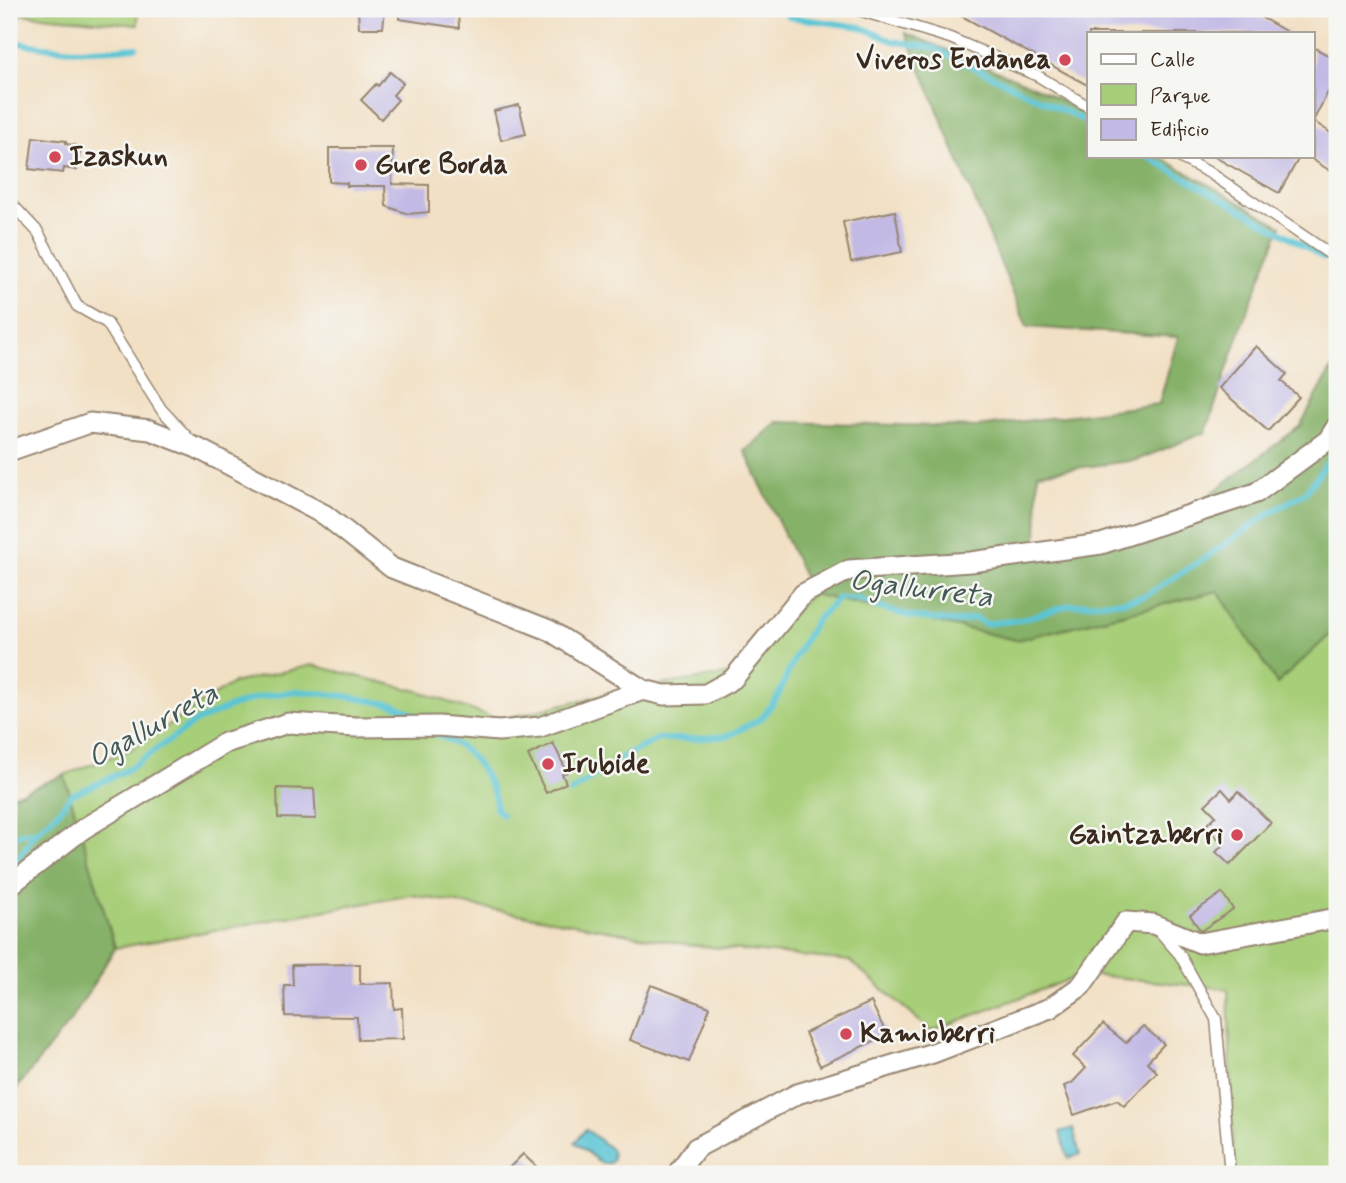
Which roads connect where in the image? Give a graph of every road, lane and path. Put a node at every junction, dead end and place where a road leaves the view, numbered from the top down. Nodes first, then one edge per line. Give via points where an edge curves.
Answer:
1 (855, 9) edge
2 (1087, 106) edge
3 (1181, 158) edge
4 (9, 201) edge
5 (1337, 257) edge
6 (1337, 426) edge
7 (197, 448) junction
8 (9, 451) edge
9 (643, 690) junction
10 (9, 886) edge
11 (1337, 918) edge
12 (1153, 924) junction
13 (677, 1174) edge
14 (1230, 1174) edge

1 - 2 lane via 950,38 1038,76
3 - 5 lane
4 - 7 lane via 38,232 77,306 107,323 161,409
6 - 9 street via 1328,440 1256,493 1101,544 971,562 849,570 803,594 733,679 706,694 664,695
7 - 8 street via 150,430 90,423
7 - 9 street via 325,515 392,568 549,630
9 - 10 street via 540,727 499,731 288,723 225,743 83,829
11 - 12 street via 1200,943
12 - 13 street via 1126,922 1081,986 1050,1008 933,1054 797,1094 696,1149
12 - 14 lane via 1180,955 1216,1019

